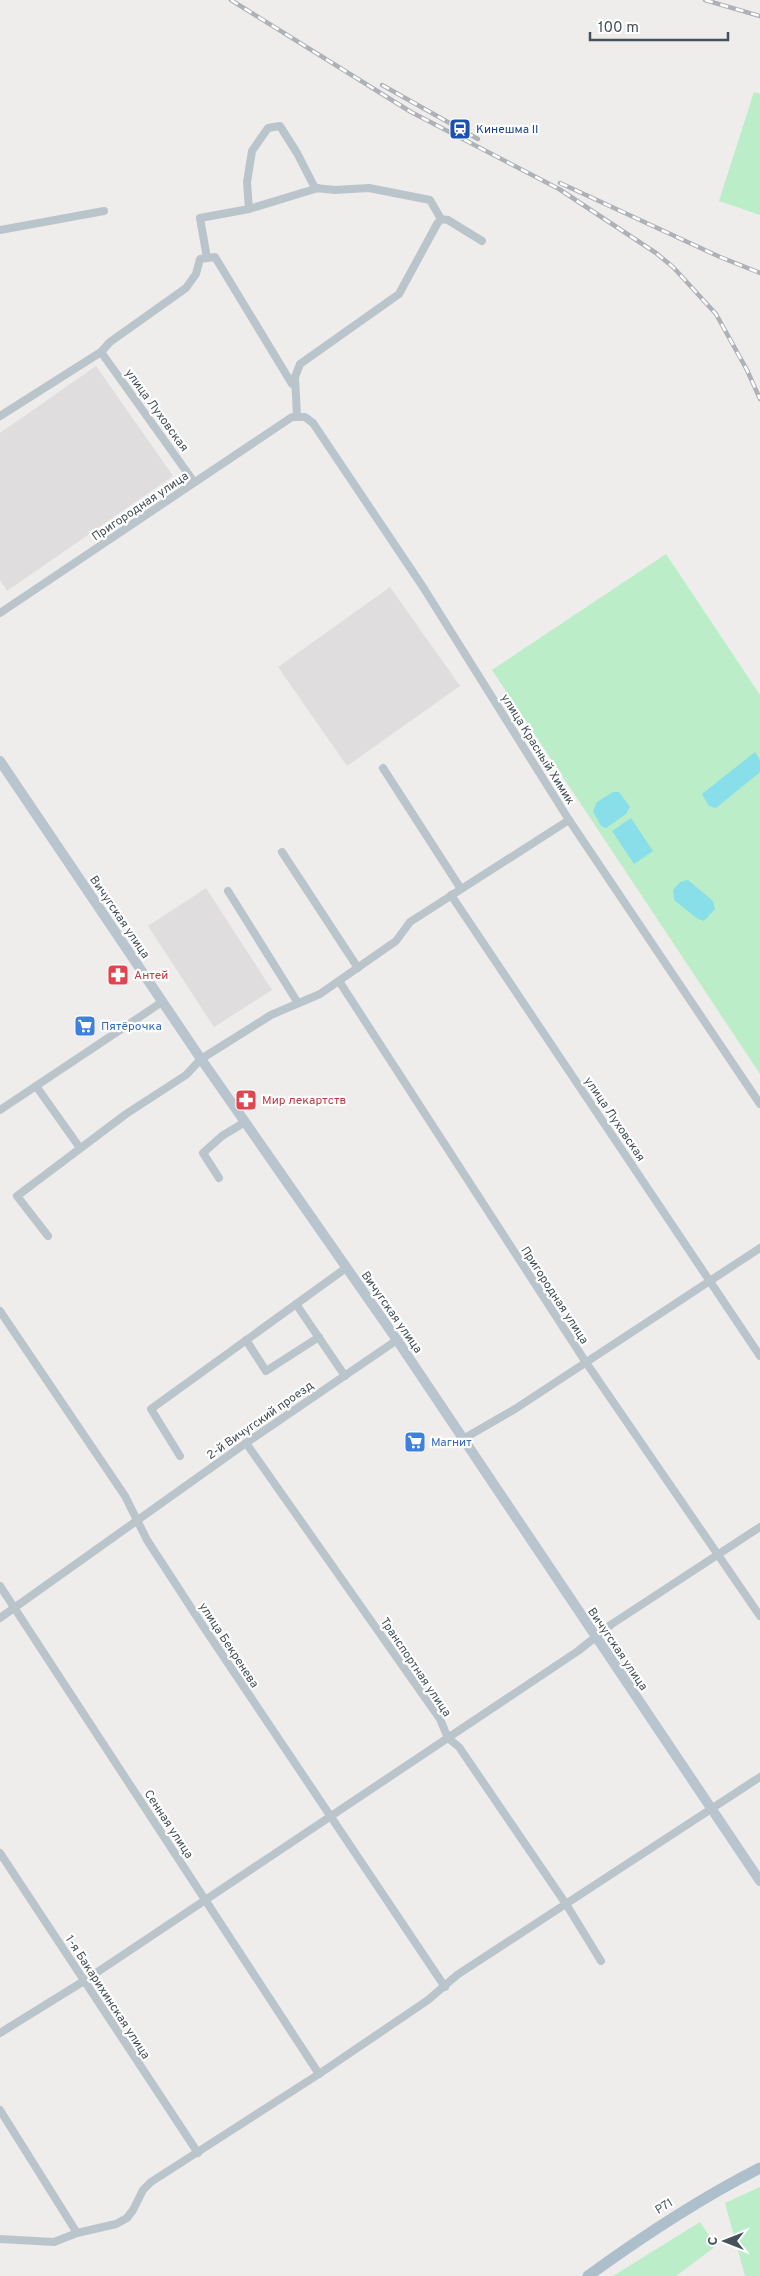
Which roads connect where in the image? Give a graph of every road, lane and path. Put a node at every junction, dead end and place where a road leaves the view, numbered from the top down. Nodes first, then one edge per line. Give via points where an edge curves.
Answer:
1 (318, 188) junction
2 (250, 209) junction
3 (104, 210) dead end
4 (441, 219) junction
5 (0, 230) edge
6 (482, 240) dead end
7 (203, 258) junction
8 (101, 352) junction
9 (292, 384) dead end
10 (0, 416) edge
11 (294, 417) junction
12 (194, 482) junction
13 (0, 612) edge
14 (0, 760) edge
15 (383, 768) dead end
16 (569, 820) junction
17 (282, 852) dead end
18 (461, 889) junction
19 (228, 891) dead end
20 (451, 895) junction
21 (358, 968) junction
22 (339, 981) junction
23 (162, 1002) junction
24 (298, 1003) junction
25 (201, 1059) junction
26 (36, 1086) junction
27 (760, 1104) edge
28 (0, 1110) edge
29 (245, 1122) junction
30 (80, 1148) junction
31 (219, 1178) dead end
32 (48, 1236) dead end
33 (760, 1248) edge
34 (346, 1268) junction
35 (709, 1280) junction
36 (296, 1304) junction
37 (0, 1311) edge
38 (3, 1321) edge
39 (319, 1337) junction
40 (246, 1340) junction
41 (397, 1340) junction
42 (760, 1356) edge
43 (585, 1361) junction
44 (345, 1376) junction
45 (463, 1439) junction
46 (246, 1443) junction
47 (180, 1456) dead end
48 (137, 1520) junction
49 (760, 1527) edge
50 (720, 1554) junction
51 (0, 1586) edge
52 (15, 1608) junction
53 (760, 1616) edge
54 (0, 1618) edge
55 (595, 1637) junction
56 (448, 1738) junction
57 (760, 1777) edge
58 (712, 1810) junction
59 (329, 1816) junction
60 (0, 1852) edge
61 (760, 1881) edge
62 (206, 1900) junction
63 (566, 1904) junction
64 (601, 1961) dead end
65 (84, 1981) junction
66 (445, 1987) junction
67 (0, 2033) edge
68 (319, 2074) junction
69 (0, 2110) edge
70 (198, 2153) junction
71 (760, 2168) edge
72 (77, 2233) junction
73 (0, 2239) edge
74 (588, 2276) edge

1 - 2 street
1 - 2 street via 315,188 280,126 268,128 252,152 247,182
1 - 4 street via 369,188 430,200
2 - 7 street via 200,218
3 - 5 street
4 - 6 street
4 - 11 street via 399,294 300,364 295,377
7 - 8 street via 186,288 110,342
7 - 9 street via 214,257
8 - 10 street
8 - 12 street, улица Луховская
11 - 12 street, Пригородная улица
11 - 16 street, улица Красный Химик via 305,417 313,423 352,480
12 - 13 street, Пригородная улица
14 - 23 main road, Вичугская улица
15 - 18 street
16 - 18 street
16 - 27 street, улица Красный Химик
17 - 21 street
18 - 20 street
19 - 24 street
20 - 21 street via 410,922 396,941
20 - 35 street, улица Луховская
21 - 22 street
22 - 24 street
22 - 43 street, Пригородная улица
23 - 25 main road, Вичугская улица
23 - 26 street
24 - 25 street via 271,1015
25 - 29 main road, Вичугская улица
25 - 30 street via 186,1075
26 - 28 street
26 - 30 street
29 - 31 street via 203,1153
29 - 34 main road, Вичугская улица
30 - 32 street via 17,1196
33 - 35 street
34 - 36 street
34 - 41 main road, Вичугская улица
35 - 42 street, улица Луховская
35 - 43 street
36 - 39 street
36 - 40 street
37 - 38 street, улица Бекренева
38 - 48 street, улица Бекренева via 125,1496
39 - 40 street via 266,1371
39 - 44 street
40 - 47 street via 151,1409
41 - 44 street, 2-й Вичугский проезд
41 - 45 main road, Вичугская улица
43 - 45 street via 515,1409
43 - 50 street, Пригородная улица
44 - 46 street, 2-й Вичугский проезд
45 - 55 main road, Вичугская улица
46 - 48 street, 2-й Вичугский проезд
46 - 56 street, Транспортная улица via 440,1719
48 - 52 street, 2-й Вичугский проезд
48 - 59 street, улица Бекренева via 158,1557
49 - 50 street
50 - 53 street, Пригородная улица
50 - 55 street
51 - 52 street, Сенная улица
52 - 54 street, 2-й Вичугский проезд
52 - 62 street, Сенная улица
55 - 56 street
55 - 58 main road, Вичугская улица
56 - 59 street
56 - 63 street, Транспортная улица via 460,1747
57 - 58 street
58 - 61 main road, Вичугская улица
58 - 63 street
59 - 62 street
59 - 66 street, улица Бекренева
60 - 65 street, 1-я Бакарихинская улица
62 - 65 street
62 - 68 street, Сенная улица
63 - 64 street, Транспортная улица
63 - 66 street via 457,1975
65 - 67 street
65 - 70 street, 1-я Бакарихинская улица
66 - 68 street
68 - 70 street
69 - 72 street
70 - 72 street via 151,2182 126,2218 116,2224
71 - 74 main road, Р71 via 664,2222
72 - 73 street via 54,2242

